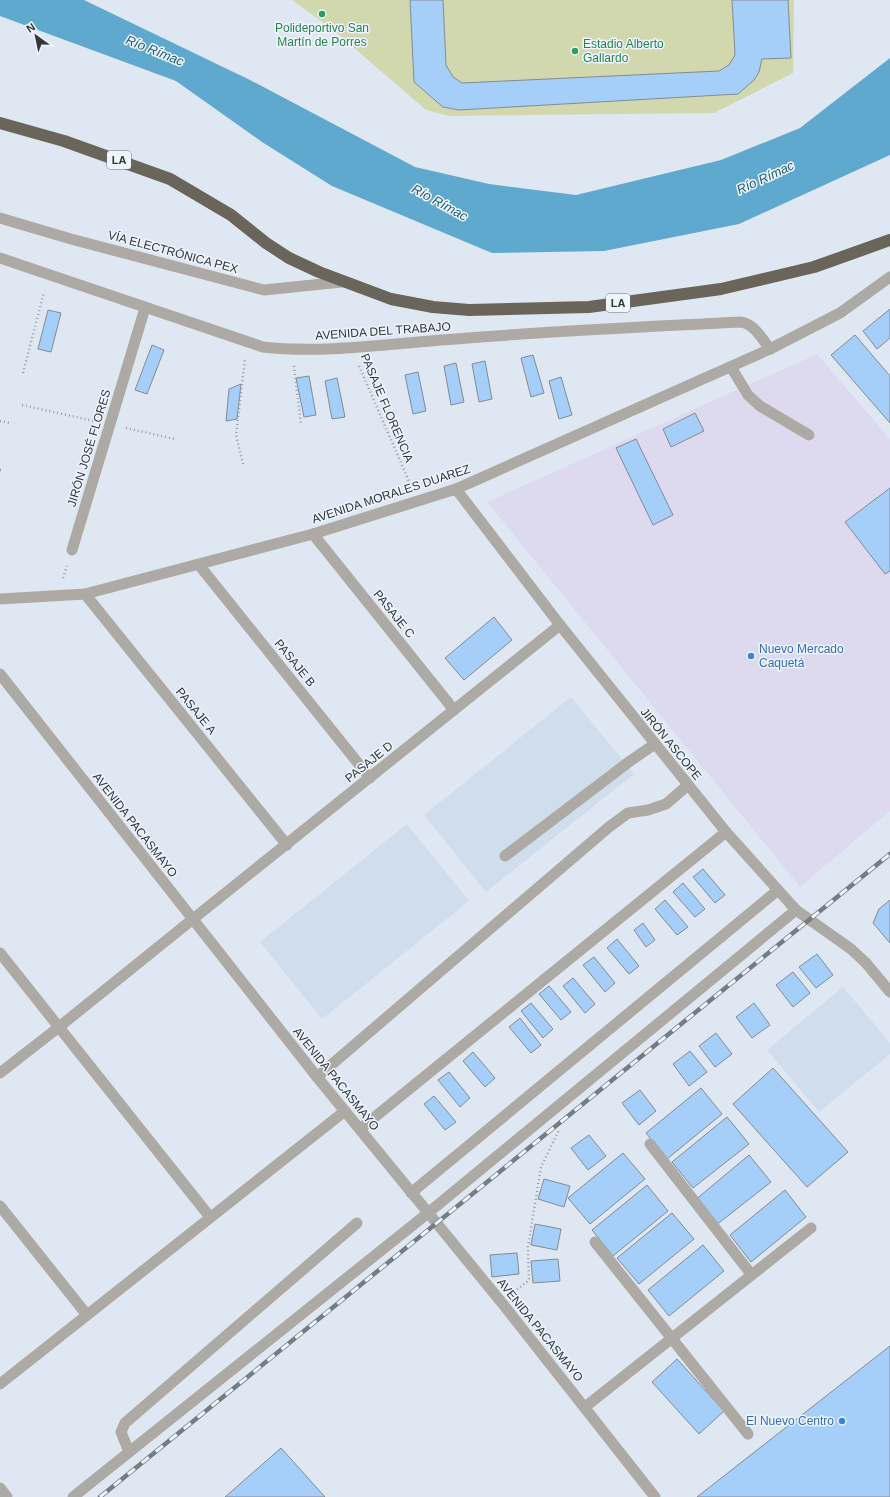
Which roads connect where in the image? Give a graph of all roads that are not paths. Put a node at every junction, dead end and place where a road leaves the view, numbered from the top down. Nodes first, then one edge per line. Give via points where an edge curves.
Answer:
1 (0, 123) edge
2 (0, 218) edge
3 (890, 240) edge
4 (0, 258) edge
5 (890, 277) edge
6 (342, 282) junction
7 (145, 308) junction
8 (770, 349) junction
9 (731, 367) junction
10 (809, 435) dead end
11 (456, 489) junction
12 (312, 534) junction
13 (72, 550) road end
14 (199, 564) junction
15 (85, 594) junction
16 (0, 599) edge
17 (560, 625) junction
18 (0, 674) edge
19 (454, 710) junction
20 (655, 744) junction
21 (370, 778) junction
22 (688, 786) junction
23 (726, 832) junction
24 (287, 845) junction
25 (505, 856) dead end
26 (778, 890) junction
27 (796, 910) junction
28 (193, 919) junction
29 (0, 952) edge
30 (890, 992) edge
31 (59, 1027) junction
32 (0, 1073) edge
33 (317, 1076) junction
34 (345, 1111) junction
35 (360, 1129) junction
36 (650, 1144) dead end
37 (411, 1193) junction
38 (0, 1206) edge
39 (428, 1213) junction
40 (210, 1217) junction
41 (357, 1223) dead end
42 (811, 1228) dead end
43 (595, 1242) dead end
44 (751, 1274) junction
45 (87, 1315) junction
46 (671, 1338) junction
47 (0, 1384) edge
48 (585, 1407) junction
49 (748, 1434) dead end
50 (129, 1452) junction
51 (0, 1488) edge
52 (8, 1497) edge
53 (73, 1497) edge
54 (655, 1497) edge

1 - 6 highway, LA via 64,141 170,179 231,215 289,258
2 - 6 street, VÍA ELECTRÓNICA PEX via 264,290
3 - 6 highway, LA via 814,267 721,289 589,307 469,310 433,307 391,299
4 - 7 street, AVENIDA DEL TRABAJO
5 - 8 street, AVENIDA MORALES DUAREZ via 840,313
7 - 8 street, AVENIDA DEL TRABAJO via 247,343 292,350 740,322 747,322 752,326
7 - 13 street, JIRÓN JOSÉ FLORES
8 - 9 street, AVENIDA MORALES DUAREZ
9 - 10 street via 748,395 760,406
9 - 11 street, AVENIDA MORALES DUAREZ
11 - 12 street, AVENIDA MORALES DUAREZ
11 - 17 street, JIRÓN ASCOPE
12 - 14 street, AVENIDA MORALES DUAREZ
12 - 19 street, PASAJE C
14 - 15 street, AVENIDA MORALES DUAREZ
14 - 21 street, PASAJE B
15 - 16 street, AVENIDA MORALES DUAREZ
15 - 24 street, PASAJE A
17 - 19 street, PASAJE D
17 - 20 street, JIRÓN ASCOPE
18 - 28 street, AVENIDA PACASMAYO
19 - 21 street, PASAJE D
20 - 22 street, JIRÓN ASCOPE
20 - 25 street
21 - 24 street, PASAJE D
22 - 23 street, JIRÓN ASCOPE
22 - 33 street via 666,804 628,813 609,827
23 - 26 street, JIRÓN ASCOPE
23 - 35 street
24 - 28 street, PASAJE D
26 - 27 street, JIRÓN ASCOPE
26 - 37 street
27 - 30 street, JIRÓN ASCOPE via 851,949
27 - 39 street
28 - 31 street, PASAJE D
28 - 33 street, AVENIDA PACASMAYO
29 - 31 street
31 - 32 street, PASAJE D
31 - 40 street
33 - 34 street, AVENIDA PACASMAYO
34 - 35 street, AVENIDA PACASMAYO
34 - 40 street
35 - 37 street, AVENIDA PACASMAYO
36 - 44 street
37 - 39 street, AVENIDA PACASMAYO
38 - 45 street
39 - 48 street, AVENIDA PACASMAYO
39 - 50 street
40 - 45 street
41 - 50 street via 125,1423 121,1432
42 - 44 street
43 - 46 street
44 - 46 street
45 - 47 street
46 - 48 street
46 - 49 street
48 - 54 street, AVENIDA PACASMAYO
50 - 53 street
51 - 52 street

